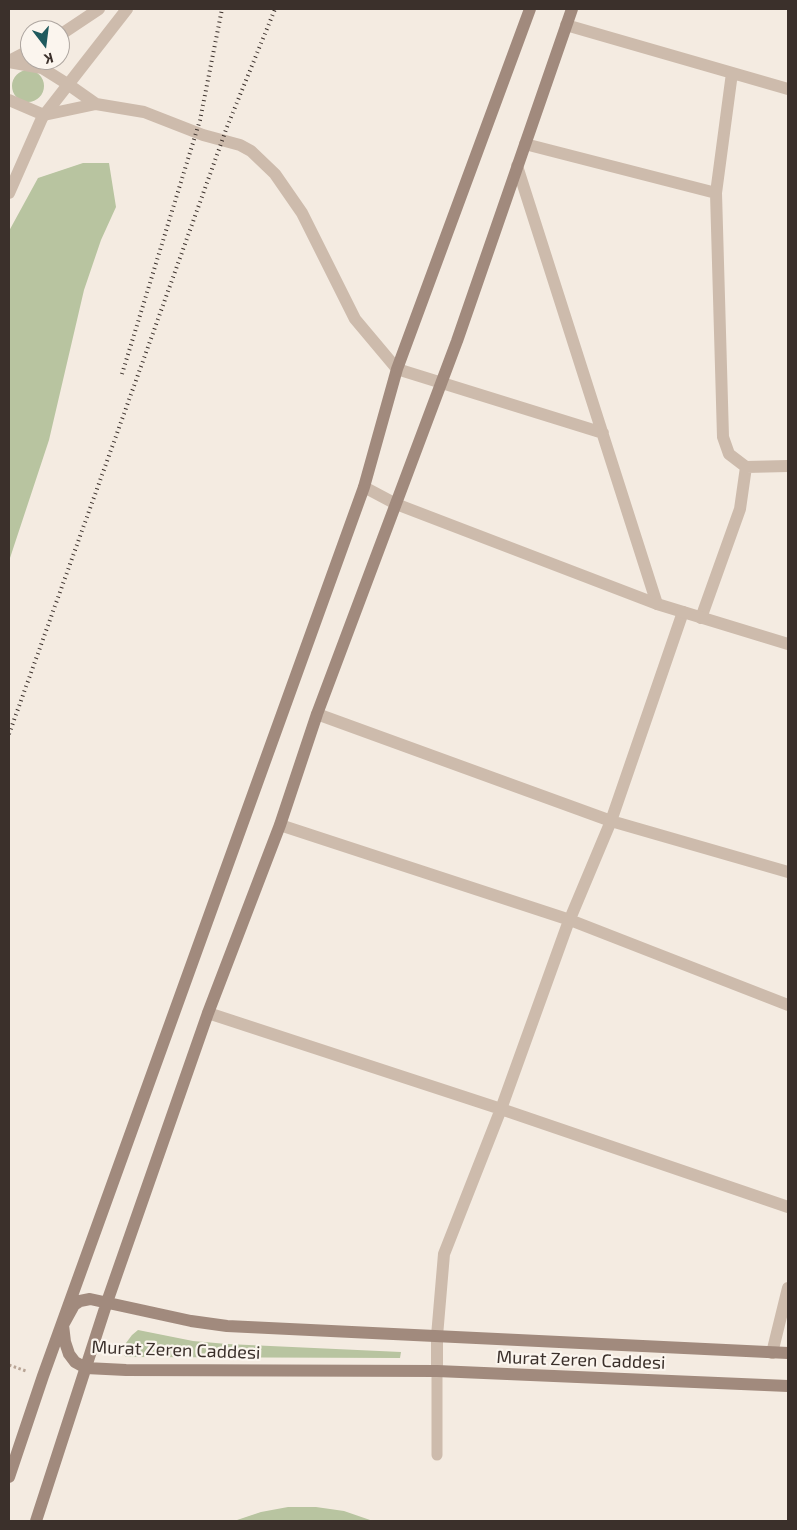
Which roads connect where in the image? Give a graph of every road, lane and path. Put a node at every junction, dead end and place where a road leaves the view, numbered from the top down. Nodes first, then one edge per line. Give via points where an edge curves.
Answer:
1 (99, 9) edge
2 (127, 9) edge
3 (530, 9) edge
4 (572, 9) edge
5 (566, 25) junction
6 (70, 28) edge
7 (9, 61) edge
8 (732, 73) junction
9 (69, 84) junction
10 (788, 89) edge
11 (9, 100) edge
12 (96, 104) junction
13 (44, 115) junction
14 (525, 144) junction
15 (518, 166) junction
16 (716, 192) junction
17 (9, 193) edge
18 (397, 369) junction
19 (441, 383) junction
20 (603, 433) junction
21 (788, 466) edge
22 (746, 467) junction
23 (364, 488) junction
24 (396, 504) junction
25 (657, 604) junction
26 (683, 612) junction
27 (701, 618) junction
28 (788, 644) edge
29 (317, 714) junction
30 (612, 821) junction
31 (280, 825) junction
32 (788, 872) edge
33 (570, 920) junction
34 (788, 1005) edge
35 (208, 1013) junction
36 (501, 1109) junction
37 (788, 1207) edge
38 (788, 1288) edge
39 (107, 1302) junction
40 (63, 1324) junction
41 (437, 1336) junction
42 (772, 1352) junction
43 (788, 1353) edge
44 (86, 1368) junction
45 (436, 1371) junction
46 (788, 1386) edge
47 (437, 1455) dead end
48 (9, 1477) edge
49 (36, 1521) edge

1 - 6 street
2 - 9 street
3 - 18 main road
4 - 5 main road
5 - 8 street
5 - 14 main road
7 - 9 street via 42,68
8 - 10 street
8 - 16 street
9 - 12 street
9 - 13 street
11 - 13 street
12 - 13 street
12 - 18 street via 144,112 251,151 275,174 302,213 354,319
13 - 17 street
14 - 15 main road
14 - 16 street
15 - 19 main road
15 - 20 street
16 - 22 street via 723,437 729,454
18 - 19 street
18 - 23 main road
19 - 20 street
19 - 24 main road
20 - 25 street
21 - 22 street
22 - 27 street via 740,509
23 - 24 street
23 - 40 main road
24 - 25 street
24 - 29 main road
25 - 26 street
26 - 27 street
26 - 30 street
27 - 28 street
29 - 30 street
29 - 31 main road
30 - 32 street
30 - 33 street
31 - 33 street
31 - 35 main road
33 - 34 street
33 - 36 street
35 - 36 street
35 - 39 main road
36 - 37 street
36 - 41 street via 444,1254
38 - 42 street
39 - 40 main road, Murat Zeren Caddesi via 80,1301
39 - 41 main road, Murat Zeren Caddesi via 227,1326
39 - 44 main road
40 - 44 main road, Murat Zeren Caddesi via 68,1354
40 - 48 main road
41 - 42 main road, Murat Zeren Caddesi
41 - 45 street
42 - 43 main road, Murat Zeren Caddesi
44 - 45 main road, Murat Zeren Caddesi
44 - 49 main road
45 - 46 main road, Murat Zeren Caddesi
45 - 47 lane

